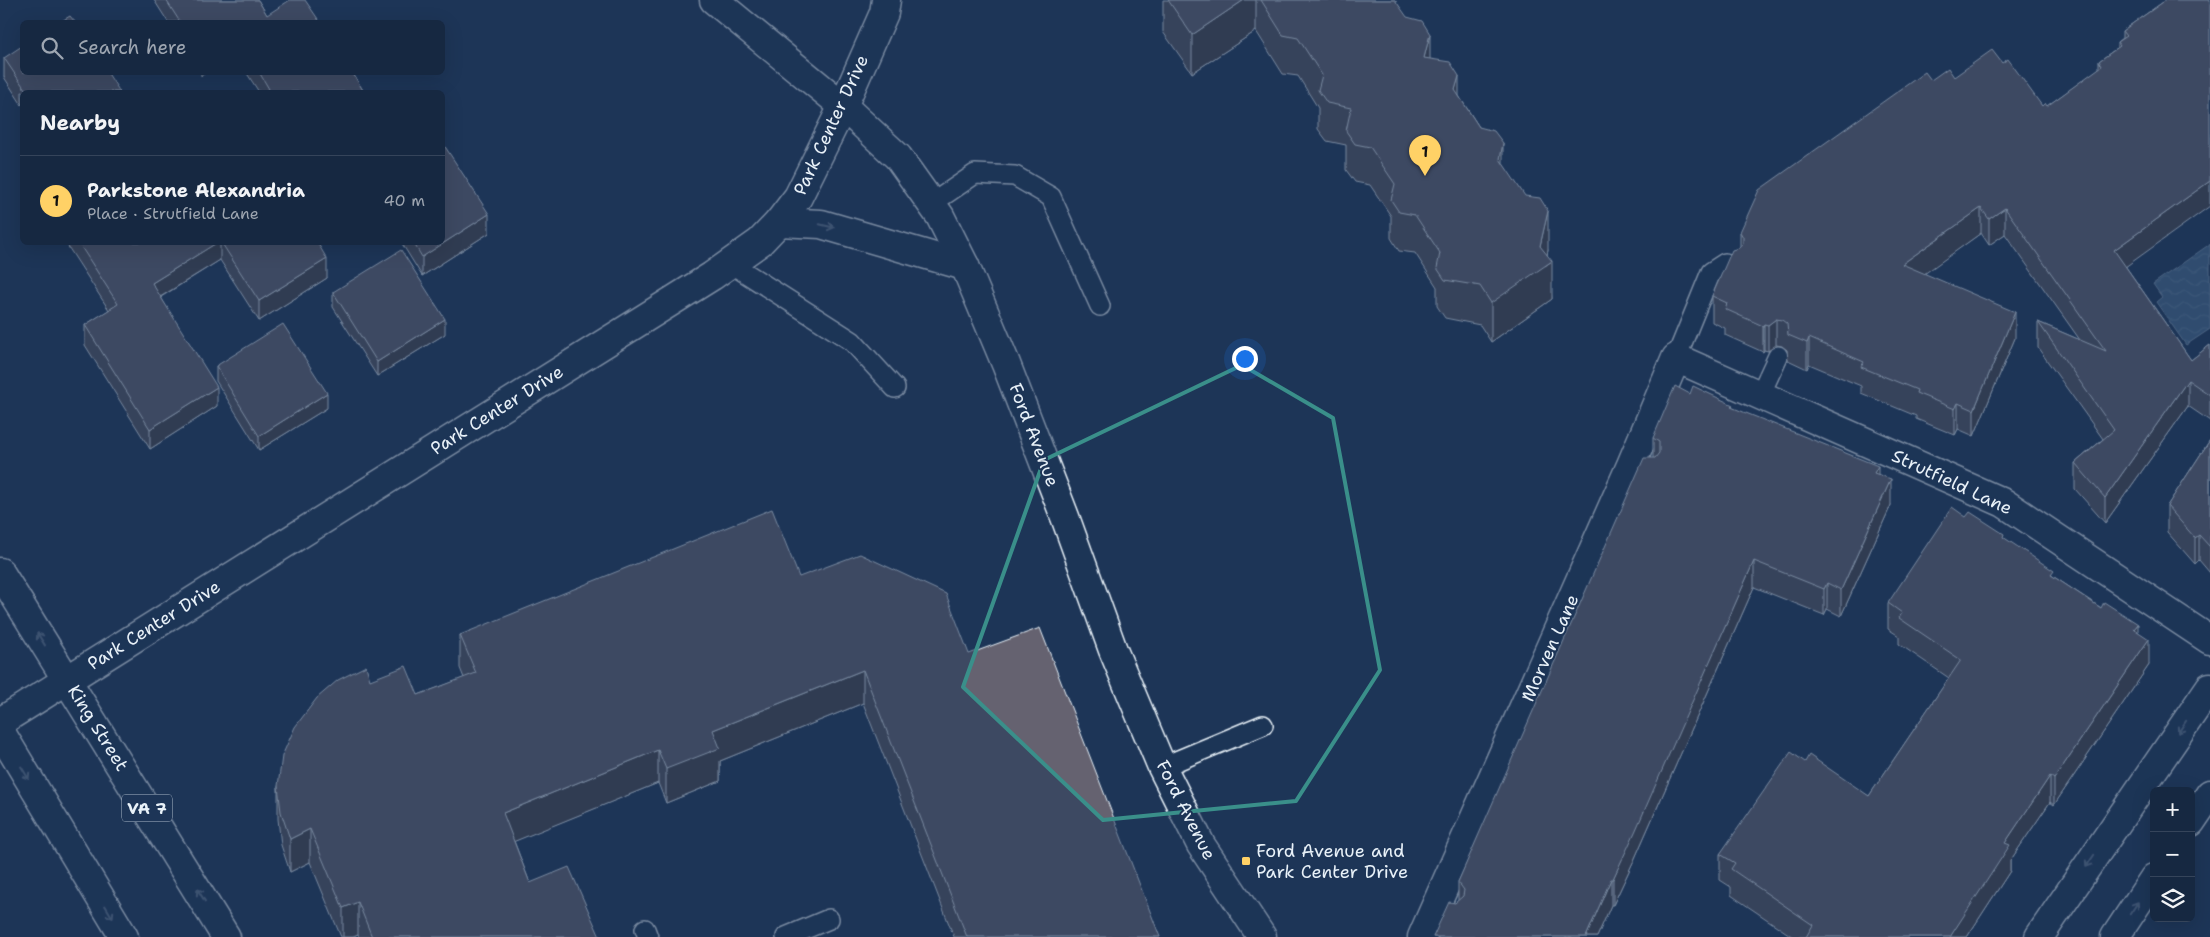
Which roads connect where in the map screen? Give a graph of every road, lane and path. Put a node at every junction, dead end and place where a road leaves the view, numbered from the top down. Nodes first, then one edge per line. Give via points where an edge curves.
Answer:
1 (714, 0) edge
2 (886, 0) edge
3 (843, 106) junction
4 (931, 204) junction
5 (779, 222) junction
6 (730, 263) junction
7 (1732, 265) edge
8 (965, 266) junction
9 (1100, 306) dead end
10 (1778, 356) dead end
11 (1676, 358) junction
12 (895, 388) dead end
13 (1760, 396) junction
14 (0, 572) edge
15 (2210, 640) edge
16 (68, 680) junction
17 (2210, 687) edge
18 (0, 722) edge
19 (1263, 725) dead end
20 (0, 731) edge
21 (1162, 767) junction
22 (2210, 794) edge
23 (2195, 816) edge
24 (2150, 884) edge
25 (830, 919) dead end
26 (124, 937) edge
27 (226, 937) edge
28 (786, 937) edge
29 (1262, 937) edge
30 (1422, 937) edge
31 (2039, 937) edge
32 (2114, 937) edge

1 - 3 street, Ford Avenue
2 - 3 street, Park Center Drive via 884,13
3 - 4 street, Ford Avenue via 898,157
3 - 5 street, Park Center Drive via 798,197
4 - 8 street, Ford Avenue
4 - 9 lane via 976,174 1015,176 1051,197
5 - 6 street, Park Center Drive via 760,242
5 -> 8 street via 821,224
6 - 12 lane via 852,341
6 - 16 street, Park Center Drive
7 - 11 lane via 1725,262 1712,272
8 - 21 street, Ford Avenue via 1066,517 1113,650
10 - 13 lane
11 - 13 street, Strutfield Lane
11 - 30 street, Morven Lane via 1640,469 1444,915
13 - 15 street, Strutfield Lane via 2004,504
16 -> 14 street, King Street / VA 7
16 - 18 street, Park Center Drive
27 -> 16 street, King Street / VA 7
17 -> 31 street
19 - 21 lane
20 -> 26 street
21 - 29 street, Ford Avenue via 1200,845
22 - 23 street
32 -> 24 street
25 - 28 lane

